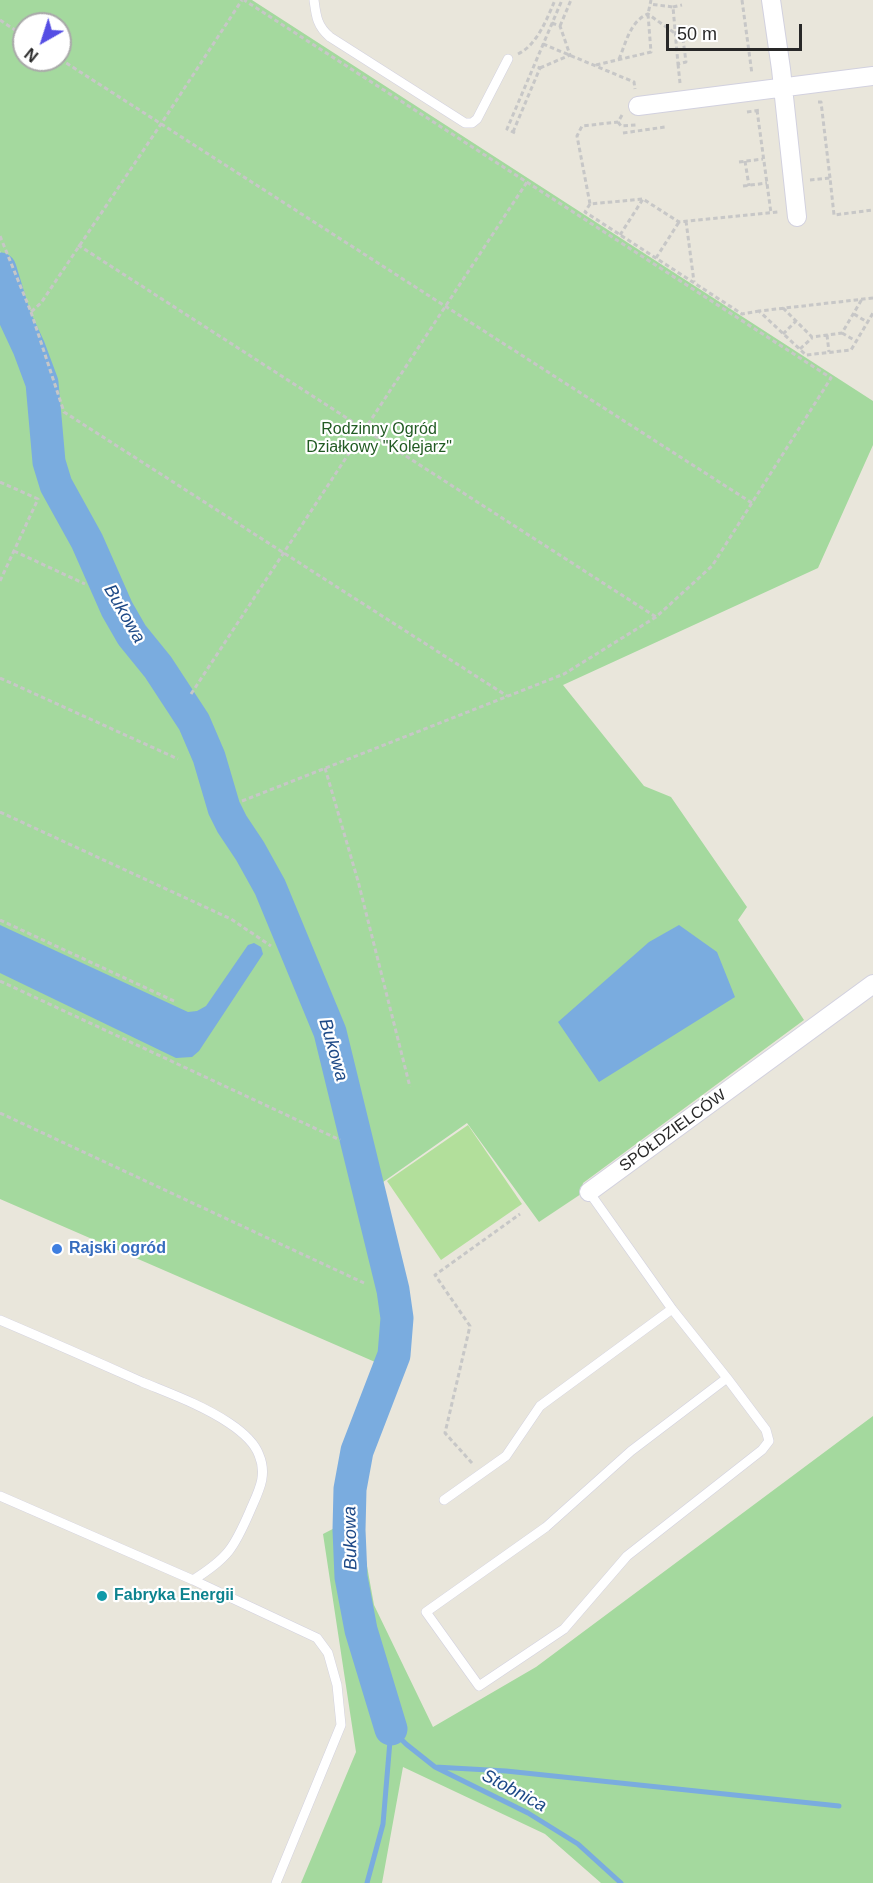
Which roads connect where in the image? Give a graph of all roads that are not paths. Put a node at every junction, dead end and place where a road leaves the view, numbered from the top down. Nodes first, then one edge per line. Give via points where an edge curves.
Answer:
1 (314, 0) edge
2 (771, 0) edge
3 (508, 59) road end
4 (873, 76) edge
5 (783, 87) junction
6 (634, 115) road end
7 (797, 214) road end
8 (873, 984) edge
9 (589, 1192) joint
10 (672, 1309) junction
11 (0, 1320) edge
12 (727, 1378) junction
13 (0, 1496) edge
14 (444, 1500) dead end
15 (193, 1580) junction
16 (276, 1883) edge

1 - 3 lane via 320,28 330,37 465,123 477,119
2 - 5 street
4 - 5 street
5 - 6 street
5 - 7 street
8 - 9 street, SPÓŁDZIELCÓW
9 - 10 lane, SPÓŁDZIELCÓW
10 - 12 lane, SPÓŁDZIELCÓW
10 - 14 lane via 540,1406 506,1456
11 - 15 lane via 189,1402 248,1438 259,1453 263,1482 227,1555
12 - 12 lane, SPÓŁDZIELCÓW via 631,1451 546,1527 426,1612 479,1686 564,1629 627,1556 762,1450 769,1441 766,1430
13 - 15 lane
15 - 16 lane via 317,1638 328,1653 337,1685 341,1725

